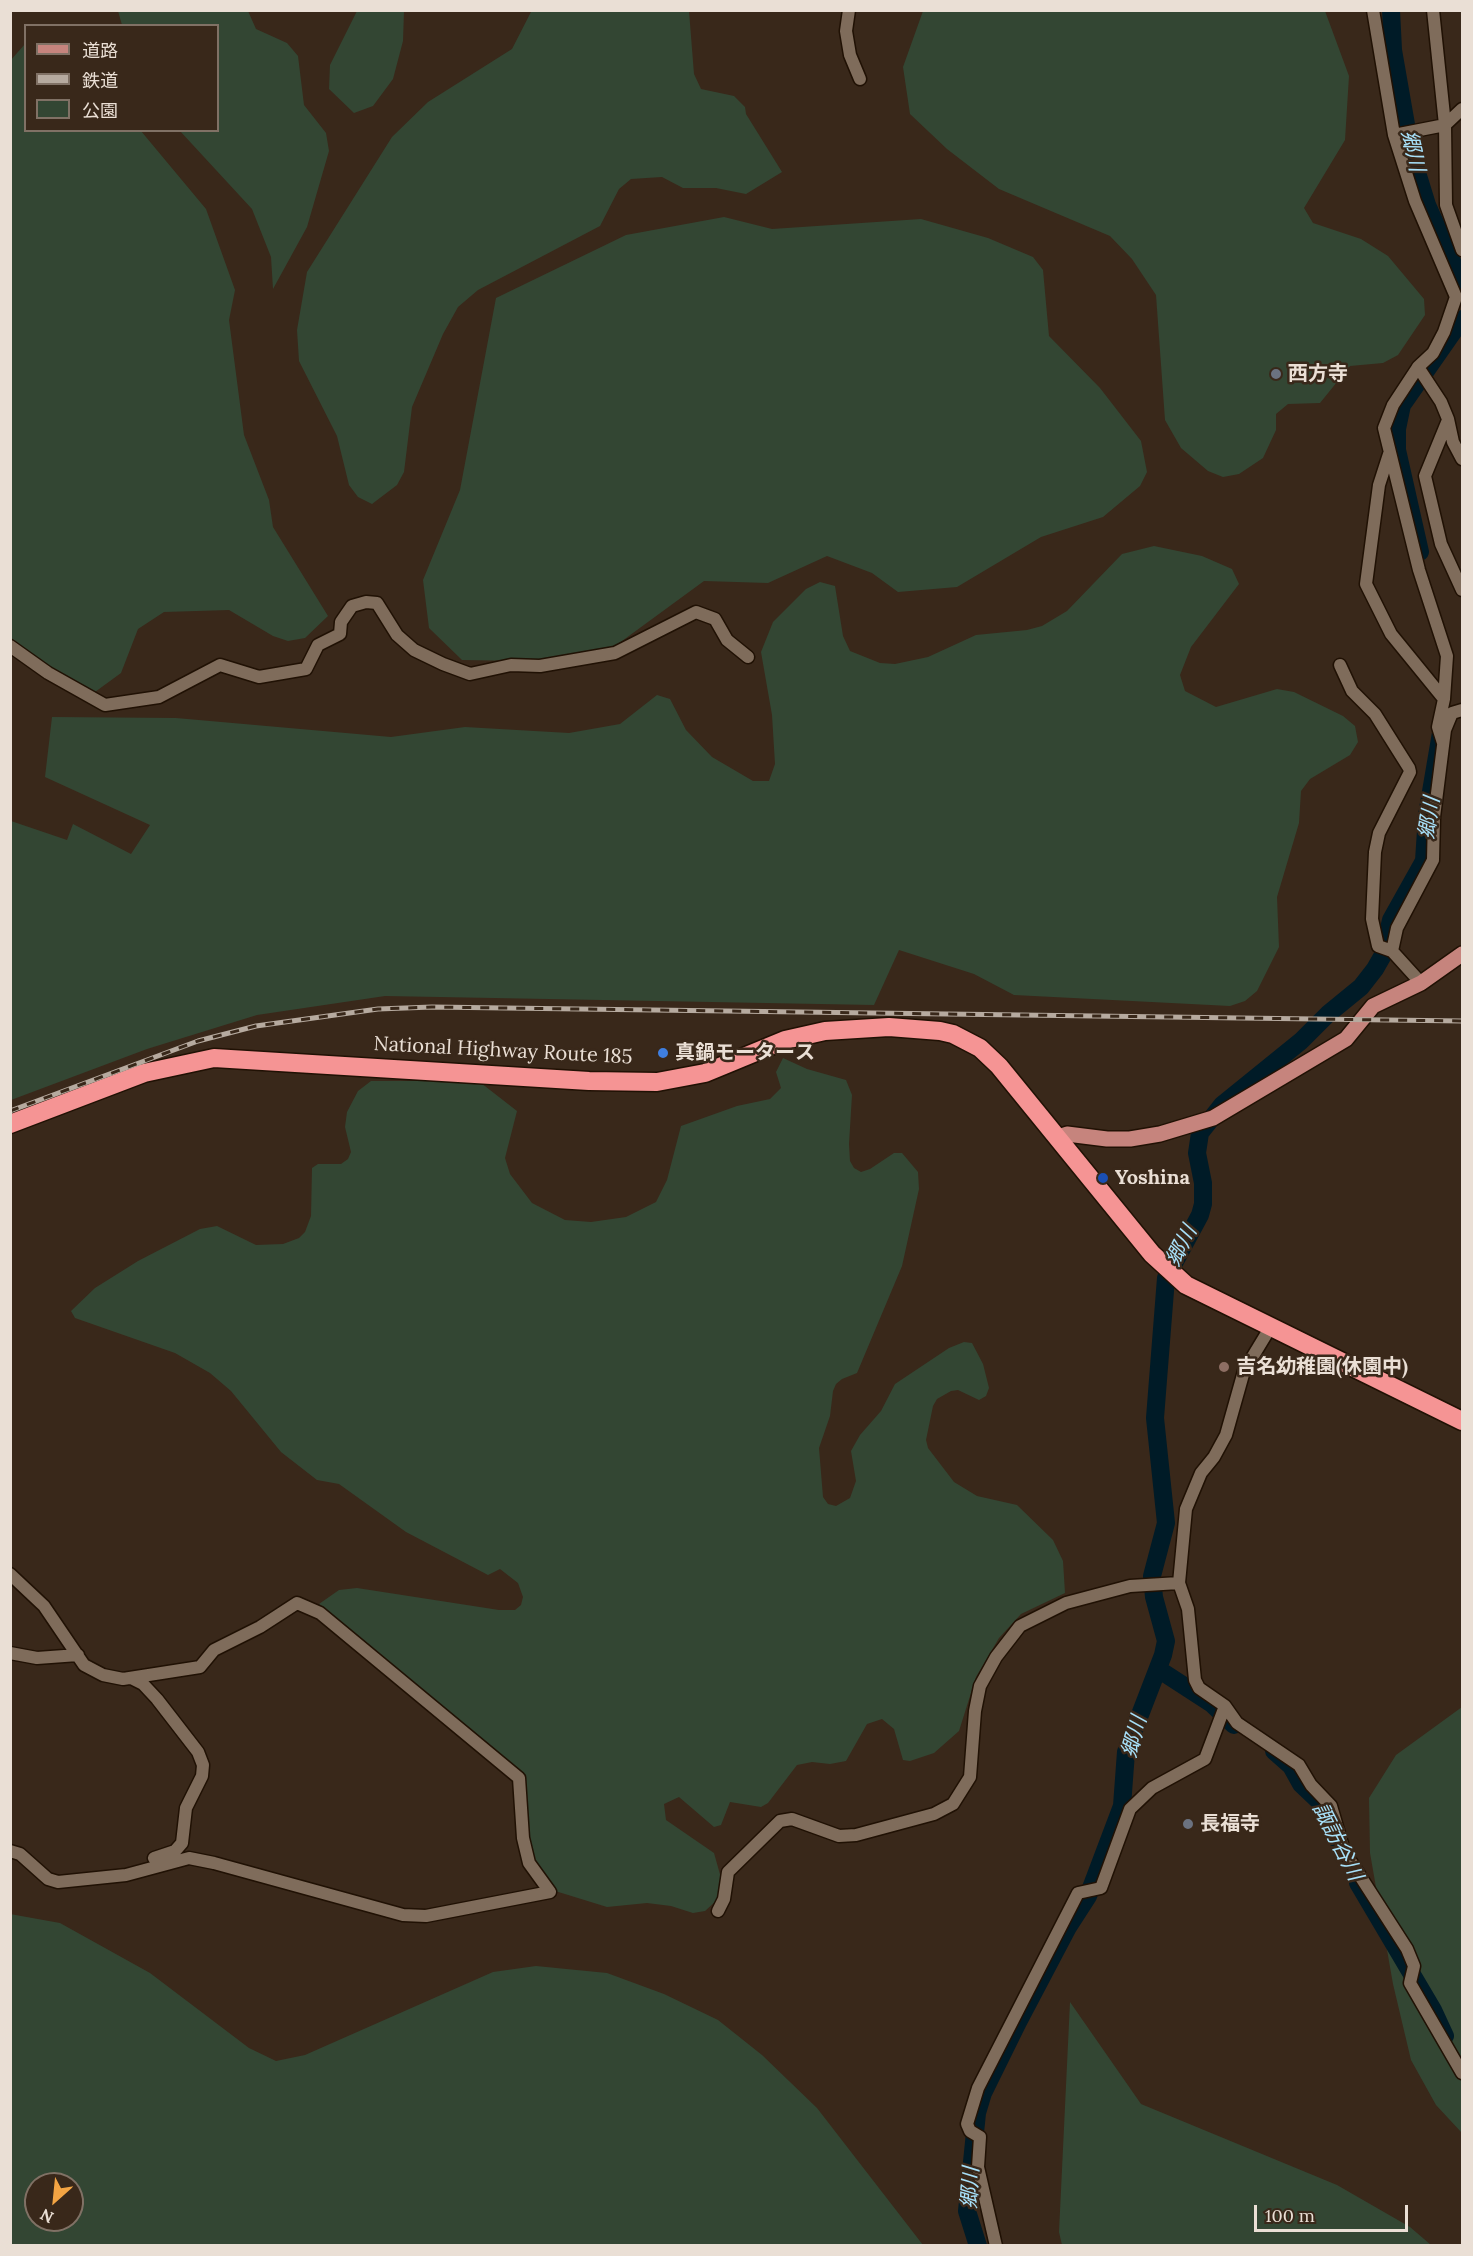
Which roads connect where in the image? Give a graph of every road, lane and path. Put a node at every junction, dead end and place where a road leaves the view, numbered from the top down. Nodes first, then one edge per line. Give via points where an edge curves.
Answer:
1 (849, 10) edge
2 (1373, 10) edge
3 (1433, 10) edge
4 (860, 79) dead end
5 (1462, 109) edge
6 (1445, 125) junction
7 (1396, 135) junction
8 (1462, 250) edge
9 (1460, 299) edge
10 (1419, 368) junction
11 (1448, 419) junction
12 (1389, 454) junction
13 (1462, 459) edge
14 (1462, 590) edge
15 (10, 646) edge
16 (748, 657) dead end
17 (1340, 665) dead end
18 (1444, 699) junction
19 (1462, 710) edge
20 (1441, 738) junction
21 (1387, 949) junction
22 (1462, 954) edge
23 (1421, 983) junction
24 (10, 1124) edge
25 (1058, 1137) junction
26 (1270, 1328) junction
27 (1462, 1421) edge
28 (10, 1574) edge
29 (1179, 1583) junction
30 (10, 1653) edge
31 (78, 1655) junction
32 (133, 1678) junction
33 (1224, 1712) junction
34 (10, 1851) edge
35 (150, 1869) junction
36 (718, 1911) dead end
37 (1462, 2073) edge
38 (996, 2246) edge

1 - 4 street via 846,30 850,55
2 - 7 street
3 - 6 street
5 - 6 street
6 - 7 street
6 - 8 street via 1446,205
7 - 9 street via 1415,201
9 - 10 street via 1432,353
10 - 11 street
10 - 12 street via 1384,428
11 - 13 street
11 - 14 street via 1425,476 1441,544
12 - 18 street via 1419,570 1447,656
12 - 18 street via 1379,484 1366,584 1391,634
15 - 16 street via 105,705 159,697 220,665 259,678 306,669 318,645 340,634 341,622 352,606 366,602 377,603 397,635 414,650 471,674 511,664 540,666 615,653 696,612 714,620 728,640
17 - 21 street via 1352,691 1375,714 1410,772 1379,833 1375,852 1372,919 1378,946
18 - 20 street
19 - 20 street via 1452,713
20 - 21 street via 1433,860
21 - 23 street
22 - 23 main road
23 - 25 main road via 1373,1006 1346,1039 1207,1119 1160,1134 1130,1138 1067,1134
24 - 25 highway, National Highway Route 185 via 144,1072 214,1058 657,1082 705,1073 804,1035 889,1027 940,1031 980,1048
25 - 26 highway, National Highway Route 185 via 1163,1266 1202,1295
26 - 27 highway, National Highway Route 185
26 - 29 street via 1244,1371 1226,1435 1201,1473 1186,1509
28 - 31 street via 44,1606
29 - 33 street via 1188,1610 1195,1680
29 - 36 street via 1130,1586 1066,1604 1020,1626 980,1686 970,1777 953,1804 934,1814 856,1835 839,1836 792,1819 780,1821 728,1872
30 - 31 street via 37,1658
31 - 32 street via 84,1665 103,1675
32 - 35 street via 157,1698 198,1752 202,1765 202,1776 186,1808 182,1843 174,1851 152,1859
32 - 35 street via 200,1667 214,1650 260,1627 293,1604 302,1603 320,1613 519,1778 523,1838 529,1863 549,1893 426,1916 403,1915 189,1858
33 - 37 street via 1299,1765 1331,1806 1344,1851 1407,1949 1414,1966 1410,1983
33 - 38 street via 1205,1760 1152,1788 1134,1804 1101,1888 1078,1893 982,2080 967,2124 980,2137 978,2167
34 - 35 street via 58,1882

